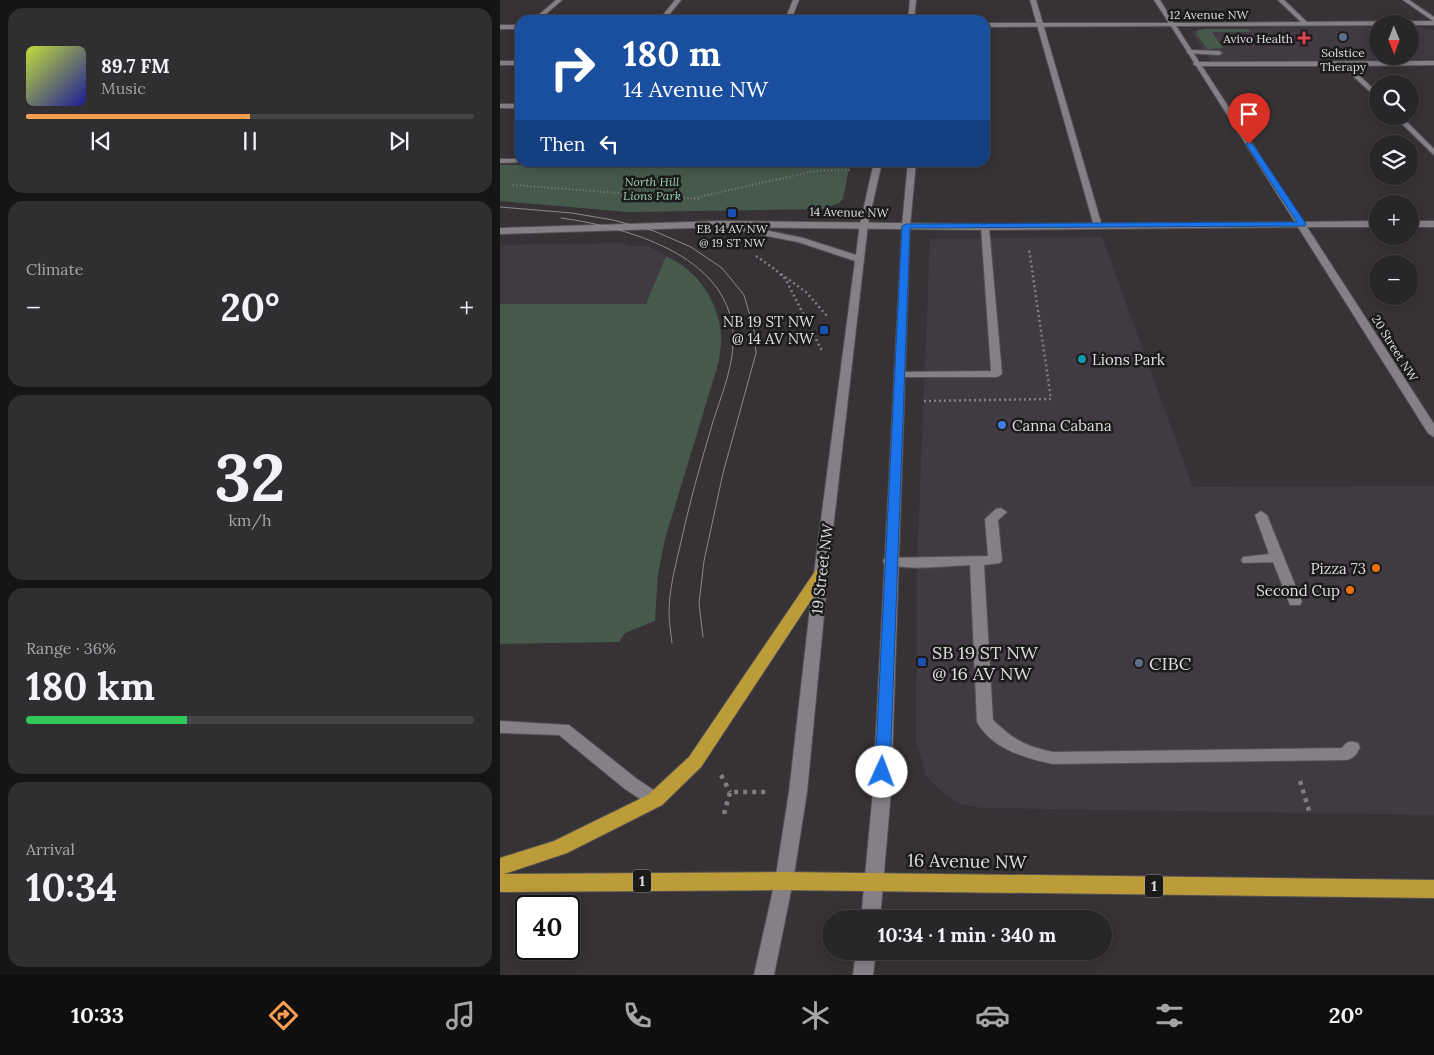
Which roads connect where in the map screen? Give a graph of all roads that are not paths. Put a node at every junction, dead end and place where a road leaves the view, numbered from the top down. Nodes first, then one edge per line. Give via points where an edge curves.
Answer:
1 (559, 0) edge
2 (678, 0) edge
3 (796, 0) edge
4 (913, 0) edge
5 (1033, 0) edge
6 (1157, 0) edge
7 (1281, 0) edge
8 (1406, 0) edge
9 (542, 15) edge
10 (666, 15) edge
11 (790, 15) edge
12 (912, 15) edge
13 (1434, 22) edge
14 (1305, 23) junction
15 (1041, 24) junction
16 (1172, 24) junction
17 (990, 25) edge
18 (515, 26) edge
19 (500, 27) edge
20 (1189, 52) junction
21 (1219, 53) dead end
22 (1369, 62) edge
23 (500, 63) edge
24 (515, 63) edge
25 (1419, 63) edge
26 (1434, 63) edge
27 (1196, 64) junction
28 (1344, 64) junction
29 (1369, 88) edge
30 (500, 106) edge
31 (515, 106) edge
32 (1406, 125) edge
33 (1434, 153) edge
34 (500, 161) edge
35 (515, 161) edge
36 (877, 167) edge
37 (912, 167) edge
38 (722, 224) junction
39 (864, 224) junction
40 (1302, 224) junction
41 (1369, 224) edge
42 (1419, 224) edge
43 (1434, 224) edge
44 (906, 226) junction
45 (1098, 226) junction
46 (985, 227) junction
47 (500, 231) edge
48 (861, 260) junction
49 (899, 375) junction
50 (1434, 433) edge
51 (1001, 512) dead end
52 (1262, 515) dead end
53 (1278, 557) junction
54 (977, 560) junction
55 (1248, 560) dead end
56 (890, 561) junction
57 (821, 573) junction
58 (1295, 602) dead end
59 (500, 727) edge
60 (1352, 747) dead end
61 (655, 800) junction
62 (500, 867) edge
63 (784, 881) junction
64 (874, 882) junction
65 (500, 883) edge
66 (1434, 889) edge
67 (871, 910) edge
68 (865, 960) edge
69 (764, 975) edge
70 (863, 975) edge

1 - 9 street
2 - 10 street
3 - 11 street
4 - 12 street
5 - 15 street
6 - 16 street, 20 Street NW
7 - 14 street
8 - 13 street
13 - 14 street, 12 Avenue NW
14 - 16 street, 12 Avenue NW
15 - 16 street, 12 Avenue NW
15 - 17 street, 12 Avenue NW
15 - 45 street
16 - 20 street, 20 Street NW
18 - 19 street
20 - 21 street
20 - 27 street, 20 Street NW
22 - 28 street
23 - 24 street
25 - 26 street
27 - 28 street
27 - 40 street, 20 Street NW
28 - 29 street
30 - 31 street
32 - 33 street
34 - 35 street
36 - 39 street, 19 Street NW
37 - 44 street
38 - 39 street, 14 Avenue NW
38 - 47 street, 14 Avenue NW
38 - 48 street via 800,240
39 - 44 street, 14 Avenue NW
39 - 48 street, 19 Street NW
40 - 41 street, 14 Avenue NW
40 - 45 street, 14 Avenue NW
40 - 50 street, 20 Street NW
42 - 43 street
44 - 46 street, 14 Avenue NW
44 - 49 street
45 - 46 street, 14 Avenue NW
46 - 49 street via 997,374
48 - 57 street, 19 Street NW
49 - 56 street
51 - 54 street via 991,519 995,560
52 - 53 street
53 - 55 street
53 - 58 street
54 - 56 street
54 - 60 street via 985,722 1003,739 1025,752 1053,758 1292,756 1347,754
56 - 64 street via 882,791
57 - 61 highway via 695,762
57 - 63 street, 19 Street NW via 798,792
59 - 61 street via 562,729
61 - 62 highway via 560,847
63 - 64 highway, 16 Avenue NW / 1
63 - 65 highway, 16 Avenue NW / 1
63 - 69 street, 19 Street NW
64 - 66 highway, 16 Avenue NW / 1
64 - 67 street
68 - 70 street

